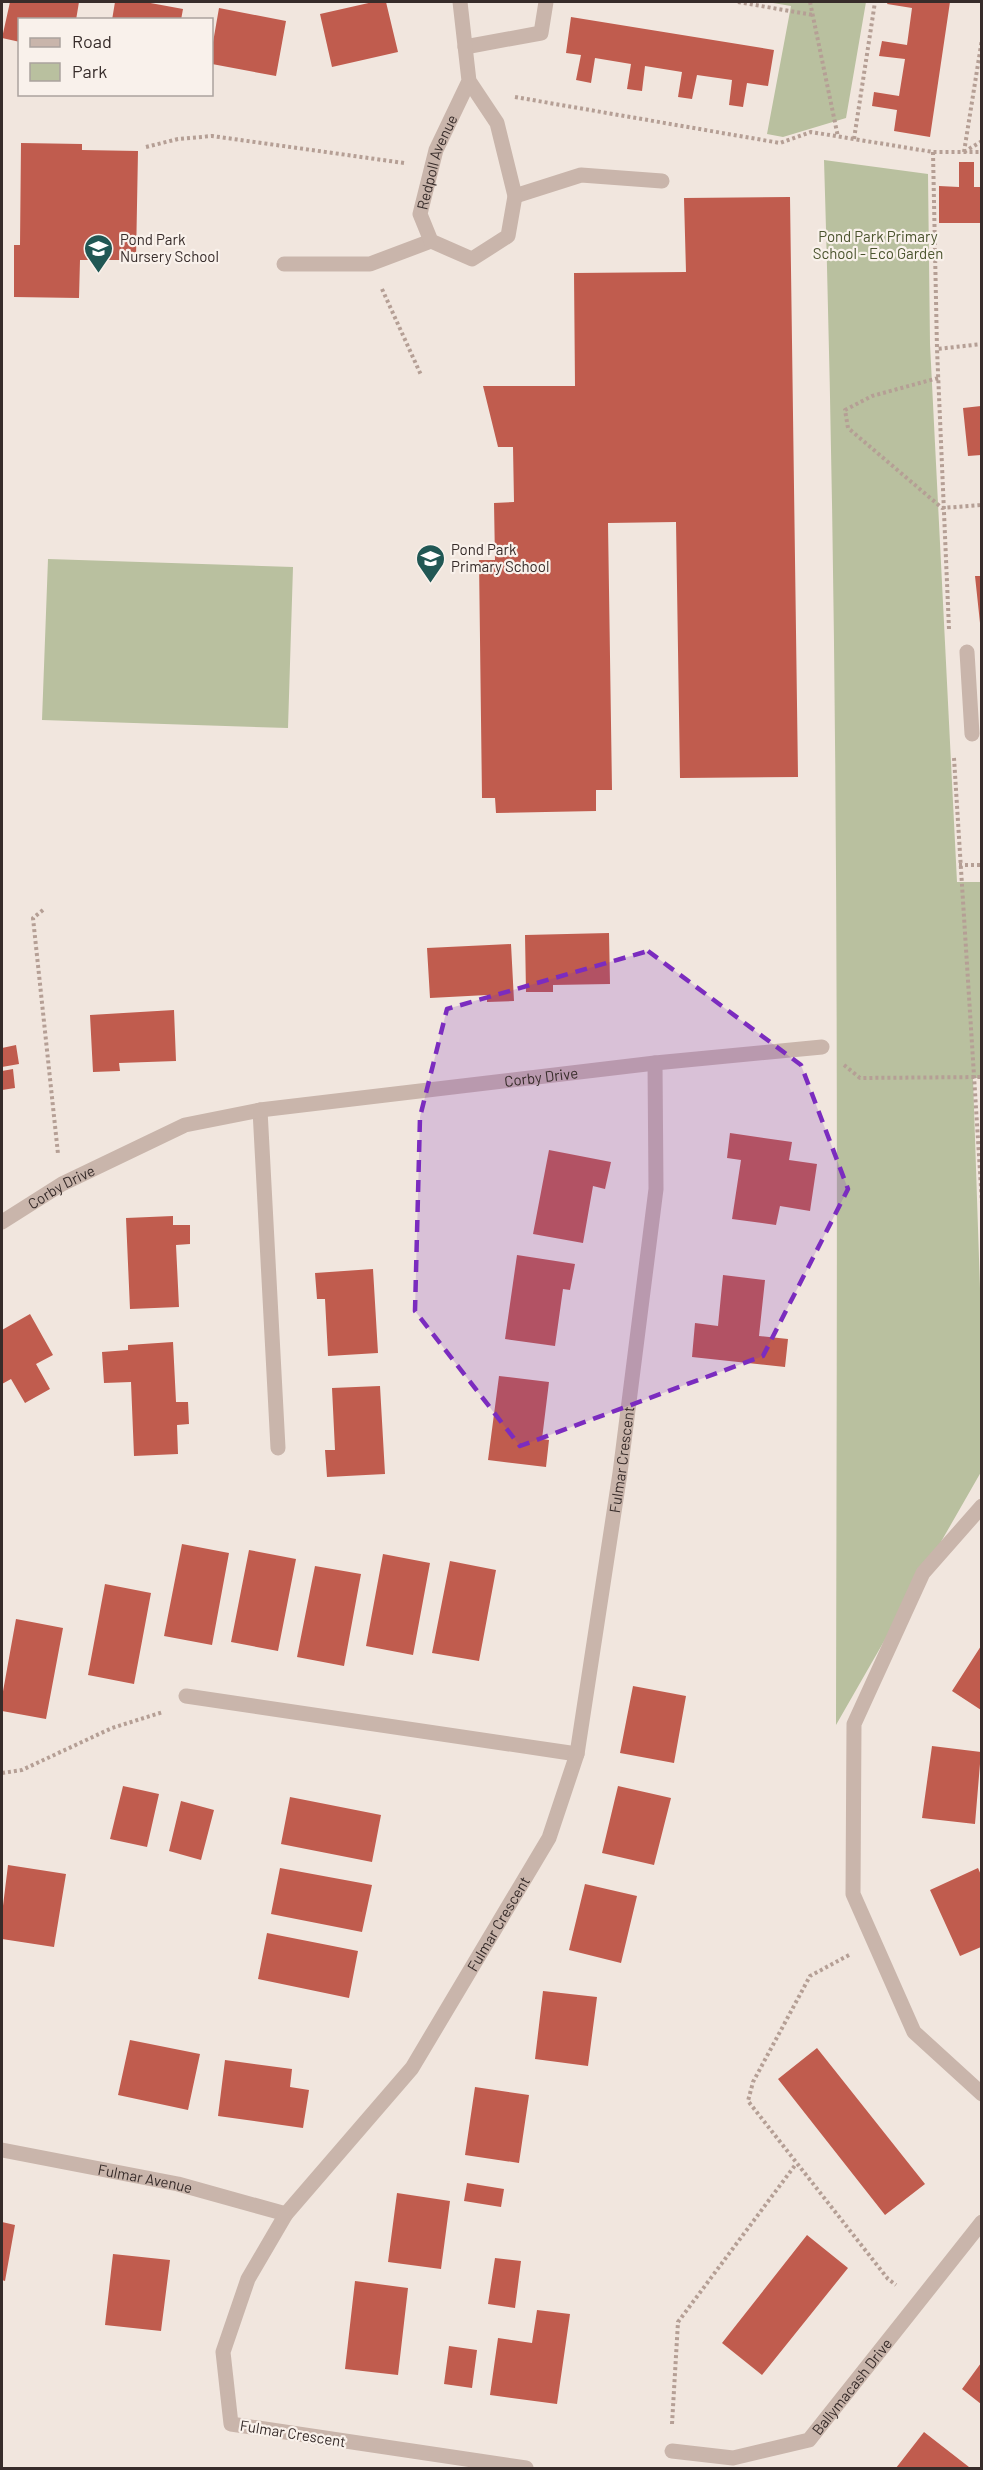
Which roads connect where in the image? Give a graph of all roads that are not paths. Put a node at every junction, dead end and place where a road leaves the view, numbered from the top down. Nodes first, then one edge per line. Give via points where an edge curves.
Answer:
1 (460, 2) edge
2 (546, 2) edge
3 (465, 47) junction
4 (469, 81) junction
5 (662, 180) dead end
6 (515, 196) junction
7 (431, 241) junction
8 (284, 264) dead end
9 (967, 652) road end
10 (976, 694) edge
11 (972, 734) road end
12 (822, 1047) road end
13 (655, 1063) junction
14 (260, 1110) junction
15 (2, 1222) edge
16 (278, 1448) dead end
17 (981, 1506) edge
18 (186, 1696) road end
19 (577, 1754) junction
20 (981, 2094) edge
21 (2, 2150) edge
22 (286, 2214) junction
23 (981, 2222) edge
24 (672, 2451) road end
25 (526, 2469) edge

1 - 3 street
2 - 3 street via 541,33
3 - 4 street
4 - 6 street via 497,123
4 - 7 street, Redpoll Avenue via 436,150 420,214
5 - 6 street via 581,176
6 - 7 street via 508,236 471,260
7 - 8 street via 370,264
9 - 10 street
10 - 11 street
12 - 13 street, Corby Drive
13 - 14 street, Corby Drive
13 - 19 street, Fulmar Crescent via 656,1189 620,1473
14 - 15 street, Corby Drive via 185,1125 62,1184
14 - 16 street
17 - 20 street via 923,1573 854,1724 853,1894 914,2032
18 - 19 street
19 - 22 street, Fulmar Crescent via 549,1838 412,2068
21 - 22 street, Fulmar Avenue via 178,2184
22 - 25 street, Fulmar Crescent via 248,2279 223,2352 231,2424
23 - 24 street, Ballymacash Drive via 809,2440 733,2458

